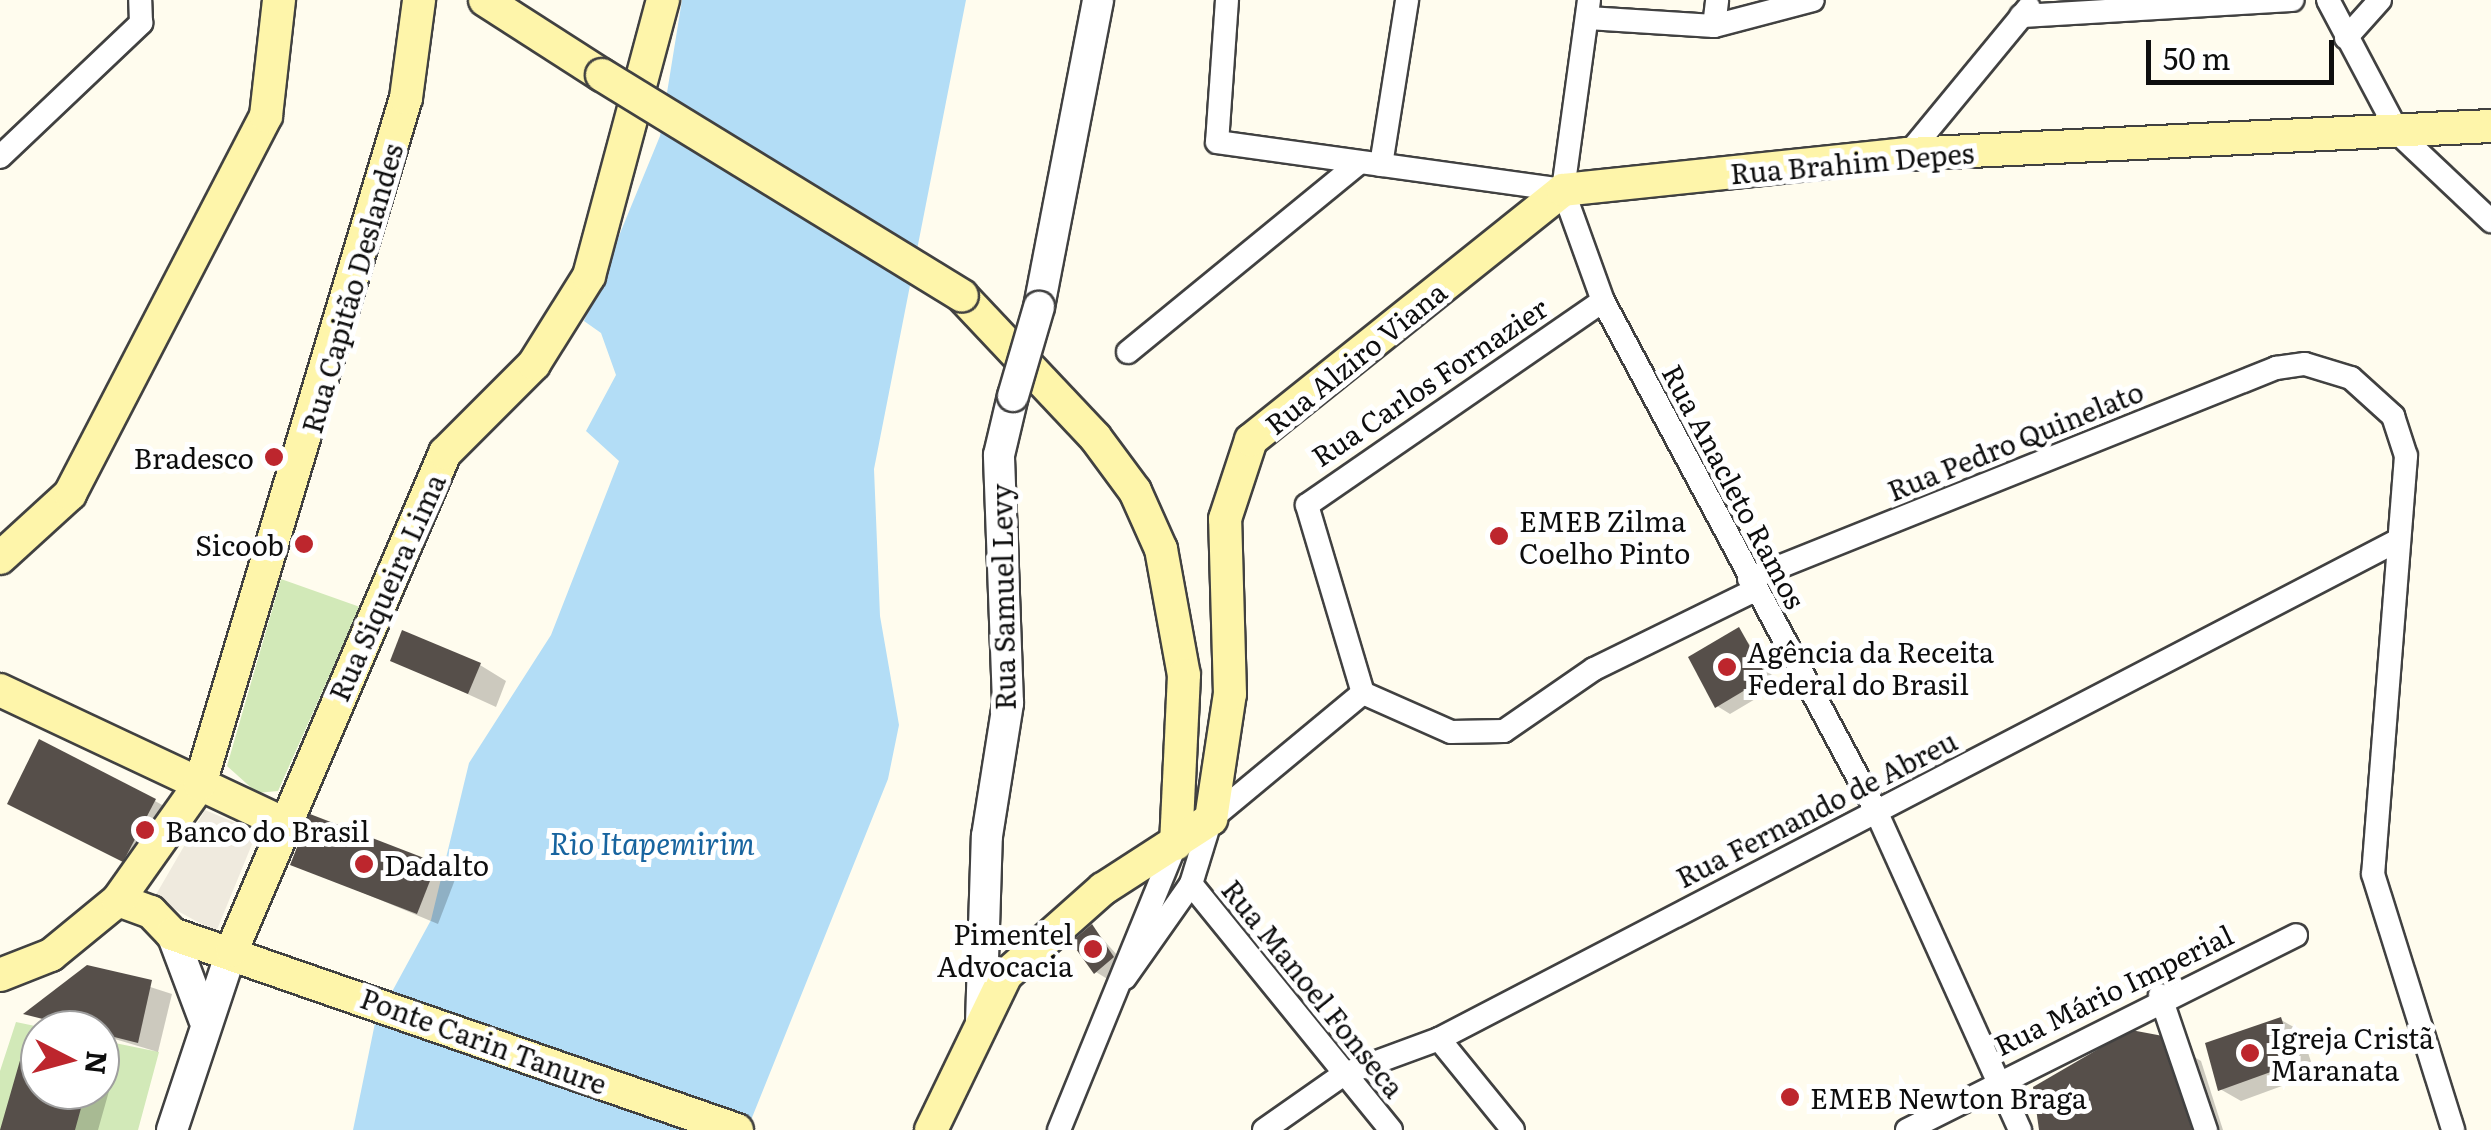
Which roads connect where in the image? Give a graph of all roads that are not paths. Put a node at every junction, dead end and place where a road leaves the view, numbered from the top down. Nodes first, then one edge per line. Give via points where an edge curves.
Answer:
1 (140, 0) edge
2 (279, 0) edge
3 (419, 0) edge
4 (485, 0) edge
5 (664, 0) edge
6 (1098, 0) edge
7 (1227, 0) edge
8 (1407, 0) edge
9 (1718, 0) edge
10 (1813, 0) edge
11 (2292, 0) edge
12 (2328, 0) edge
13 (2380, 0) edge
14 (2028, 8) edge
15 (1588, 9) edge
16 (1714, 26) junction
17 (2346, 38) junction
18 (2491, 126) edge
19 (2398, 134) junction
20 (1908, 154) junction
21 (0, 157) edge
22 (1370, 164) junction
23 (1563, 190) junction
24 (2491, 220) edge
25 (1603, 301) junction
26 (1128, 352) dead end
27 (2397, 542) junction
28 (0, 558) edge
29 (1752, 584) junction
30 (1363, 694) junction
31 (2, 696) edge
32 (200, 784) junction
33 (1876, 810) junction
34 (1212, 819) junction
35 (283, 823) junction
36 (1176, 844) junction
37 (1191, 884) junction
38 (118, 900) junction
39 (172, 934) junction
40 (2296, 935) dead end
41 (232, 950) junction
42 (0, 974) edge
43 (1125, 978) junction
44 (2160, 995) junction
45 (204, 1019) junction
46 (981, 1023) junction
47 (1439, 1039) junction
48 (1344, 1074) junction
49 (2002, 1077) junction
50 (172, 1130) edge
51 (736, 1130) edge
52 (932, 1130) edge
53 (1059, 1130) edge
54 (1264, 1130) edge
55 (1391, 1130) edge
56 (1513, 1130) edge
57 (1906, 1130) edge
58 (2020, 1130) edge
59 (2206, 1130) edge
60 (2453, 1130) edge

1 - 21 street via 141,23
2 - 28 main road via 266,116 70,494
3 - 32 main road, Rua Capitão Deslandes via 406,98
4 - 36 main road, bridge via 962,296 1096,437 1136,491 1161,549 1184,675
5 - 35 main road, Rua Siqueira Lima via 590,276 534,364 446,453
6 - 46 street, Rua Samuel Levy, bridge via 1039,307 999,454 1008,703 986,836
7 - 22 street, Rua Brahim Depes via 1216,142
8 - 22 street
9 - 16 street
10 - 16 street
11 - 14 street
12 - 17 street
13 - 17 street
14 - 20 street
15 - 16 street
15 - 23 street
17 - 19 street
18 - 19 main road, Rua Brahim Depes
19 - 20 main road, Rua Brahim Depes
19 - 24 street
20 - 23 main road, Rua Brahim Depes
22 - 23 street, Rua Brahim Depes
22 - 26 street
23 - 25 street, Rua Anacleto Ramos
23 - 34 main road, Rua Alziro Viana via 1251,440 1225,519 1230,694
25 - 29 street, Rua Anacleto Ramos
25 - 30 street, Rua Carlos Fornazier via 1307,505
27 - 29 street, Rua Pedro Quinelato via 2406,456 2392,416 2351,378 2306,364 2276,368
27 - 33 street, Rua Fernando de Abreu
27 - 60 street via 2373,874
29 - 30 street, Rua Pedro Quinelato via 1594,670 1504,731 1451,732
29 - 33 street, Rua Anacleto Ramos
30 - 34 street
31 - 32 main road
32 - 35 main road
32 - 38 main road, Rua Capitão Deslandes
33 - 47 street, Rua Fernando de Abreu
33 - 49 street, Rua Anacleto Ramos
34 - 36 main road
34 - 37 street
35 - 41 main road, Rua Siqueira Lima
36 - 43 street
36 - 46 main road via 1103,889 1029,954
37 - 43 street
37 - 48 street, Rua Manoel Fonseca
38 - 39 main road via 150,912
38 - 42 main road, Rua Capitão Deslandes via 51,955
39 - 41 main road, Ponte Carin Tanure
39 - 45 street
40 - 44 street, Rua Mário Imperial
41 - 45 street
41 - 51 main road, Ponte Carin Tanure
43 - 53 street
44 - 49 street, Rua Mário Imperial
44 - 59 street
45 - 50 street
46 - 52 main road
47 - 48 street, Rua Fernando de Abreu
47 - 56 street
48 - 54 street, Rua Fernando de Abreu
48 - 55 street, Rua Manoel Fonseca
49 - 57 street, Rua Mário Imperial
49 - 58 street, Rua Anacleto Ramos

